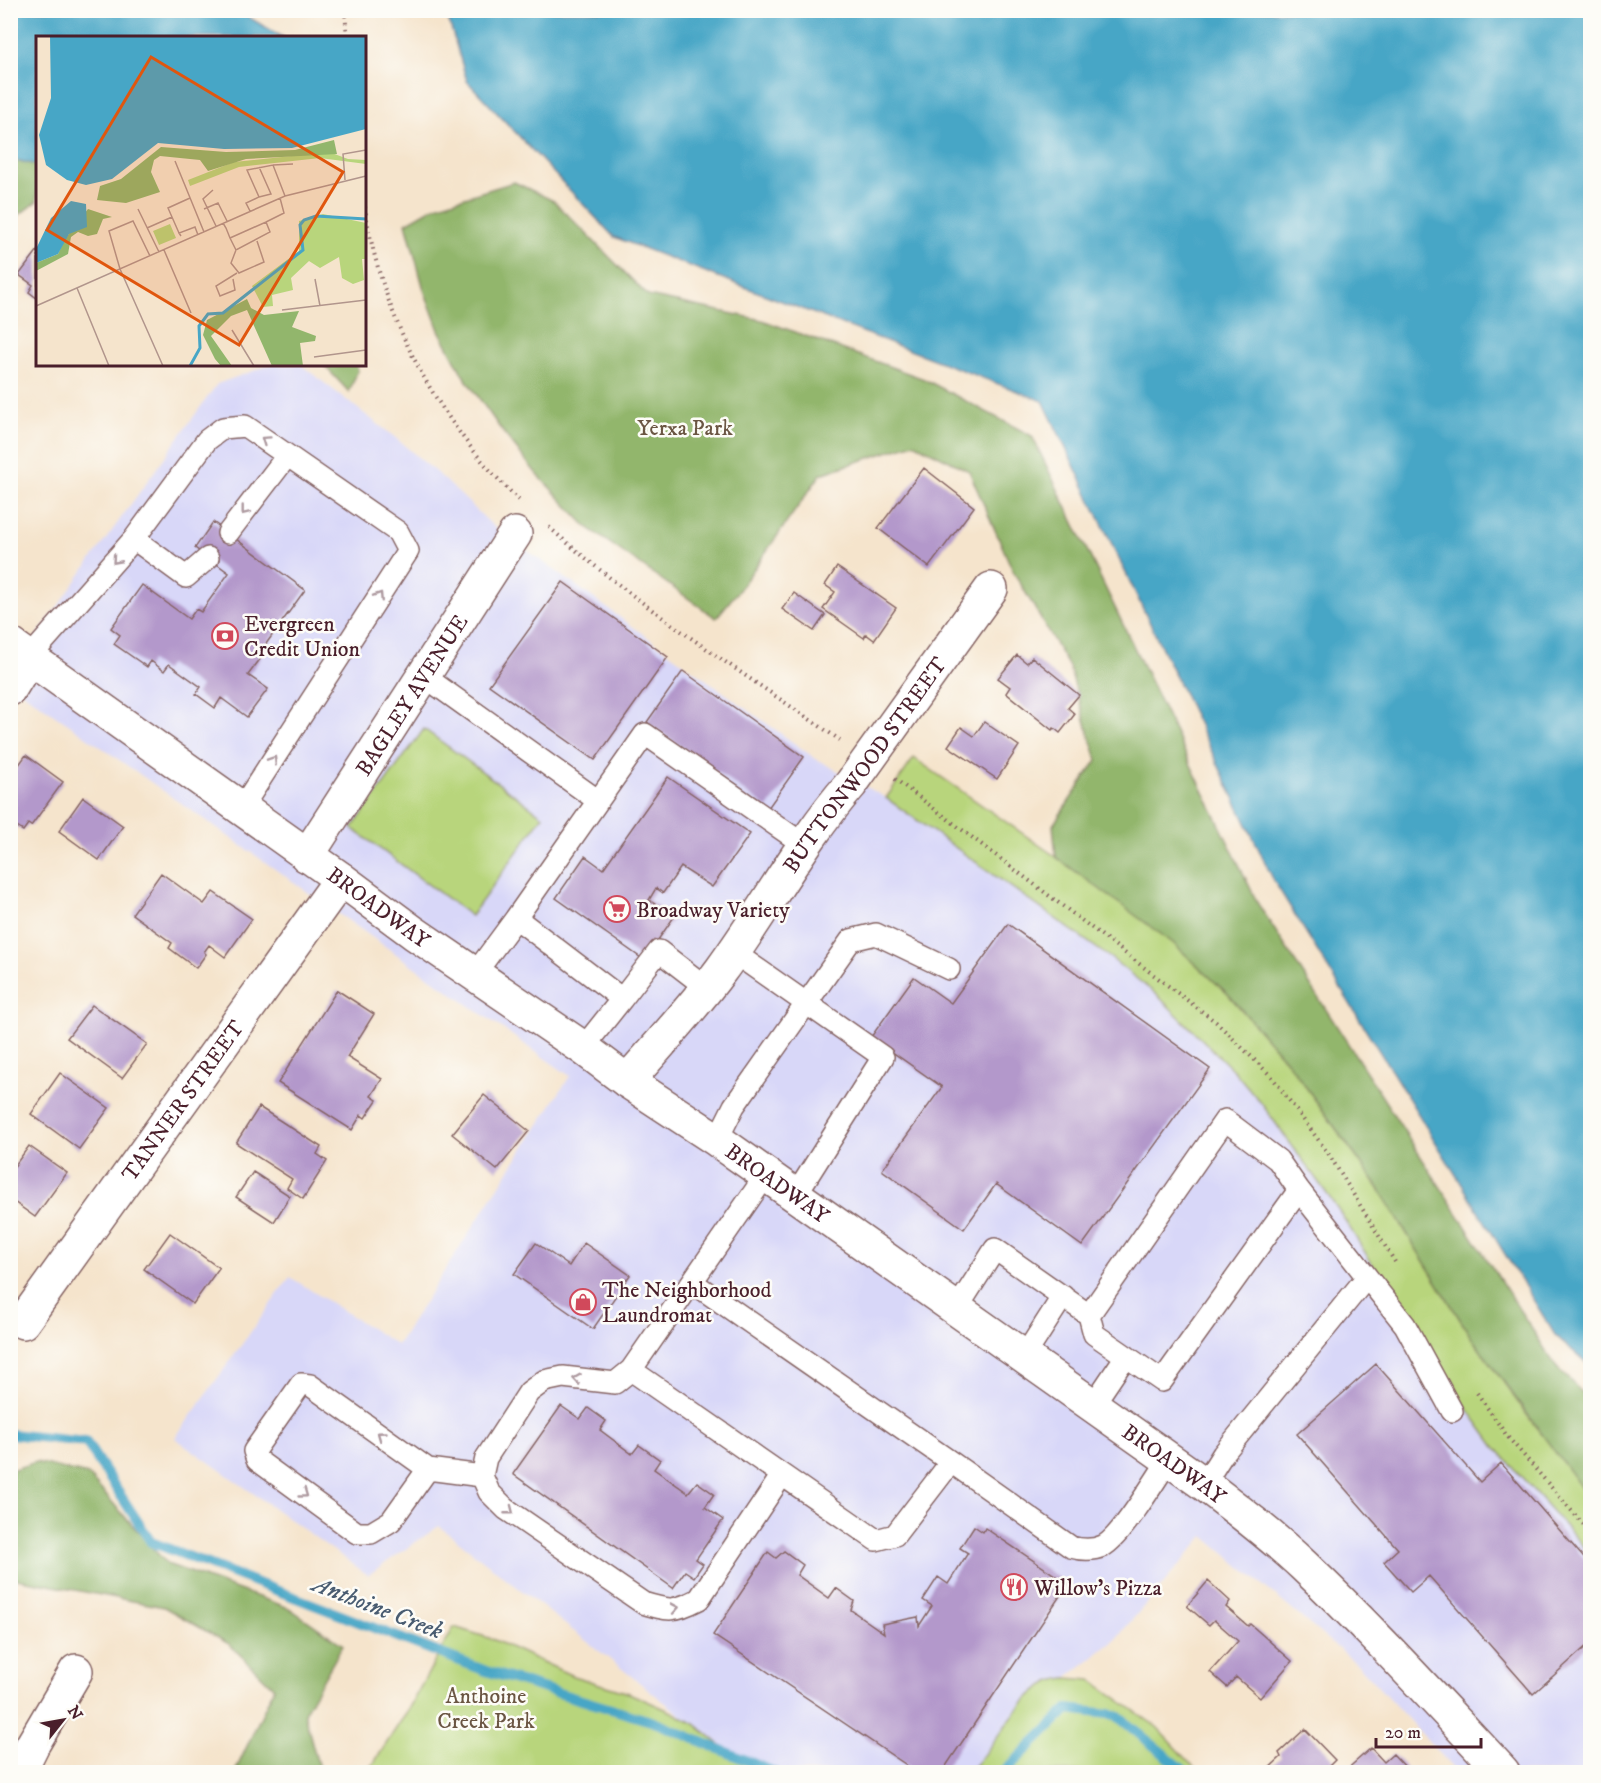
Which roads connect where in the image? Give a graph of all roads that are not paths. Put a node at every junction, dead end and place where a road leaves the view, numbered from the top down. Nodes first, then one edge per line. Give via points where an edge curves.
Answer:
1 (287, 456) junction
2 (519, 519) road end
3 (228, 533) dead end
4 (134, 539) junction
5 (208, 558) dead end
6 (991, 589) dead end
7 (20, 651) edge
8 (424, 676) junction
9 (10, 689) edge
10 (597, 800) junction
11 (242, 809) junction
12 (803, 844) junction
13 (307, 856) junction
14 (341, 879) junction
15 (516, 918) junction
16 (733, 952) junction
17 (949, 969) dead end
18 (474, 975) junction
19 (707, 988) junction
20 (622, 999) junction
21 (806, 1003) junction
22 (583, 1048) junction
23 (627, 1081) junction
24 (717, 1140) junction
25 (766, 1175) junction
26 (1299, 1190) junction
27 (795, 1196) junction
28 (1367, 1277) junction
29 (692, 1282) junction
30 (1063, 1296) junction
31 (956, 1310) junction
32 (1089, 1315) junction
33 (23, 1322) dead end
34 (1125, 1356) junction
35 (1024, 1357) junction
36 (631, 1370) junction
37 (1093, 1405) junction
38 (1452, 1411) dead end
39 (1169, 1459) junction
40 (951, 1462) junction
41 (428, 1469) junction
42 (782, 1474) junction
43 (482, 1476) junction
44 (1204, 1484) junction
45 (75, 1671) dead end
46 (19, 1773) edge
47 (1503, 1773) edge

1 -> 3 lane
1 -> 4 lane via 245,426 224,428 207,440
11 -> 1 lane via 408,551 398,532
2 - 8 main road, BAGLEY AVENUE
4 - 5 lane via 186,577
4 -> 7 lane
6 - 12 main road, BUTTONWOOD STREET via 851,784
7 - 9 main road
7 - 11 main road, BROADWAY
8 - 10 lane
8 - 13 main road, BAGLEY AVENUE
10 - 12 lane via 645,734
10 - 15 lane
11 - 13 main road, BROADWAY
12 - 16 main road, BUTTONWOOD STREET
13 - 14 main road, BROADWAY
14 - 18 main road, BROADWAY
14 - 33 main road, TANNER STREET
15 - 18 lane
15 - 20 lane
16 - 19 main road, BUTTONWOOD STREET
16 - 21 lane
17 - 21 lane via 876,934 851,940
18 - 22 main road, BROADWAY
19 - 20 lane via 660,951
19 - 23 main road, BUTTONWOOD STREET
20 - 22 lane
21 - 24 lane via 734,1106
21 - 27 lane via 883,1057
22 - 23 main road, BROADWAY
23 - 24 main road, BROADWAY
24 - 25 main road, BROADWAY
25 - 27 main road, BROADWAY
25 - 29 lane
26 - 28 lane
26 - 32 lane via 1278,1160 1225,1120
26 - 34 lane via 1162,1381
27 - 31 main road, BROADWAY
28 - 38 lane via 1405,1325
28 - 44 lane via 1223,1454
29 - 36 lane
29 - 40 lane
30 - 31 lane via 995,1249
30 - 32 lane
30 - 35 lane
31 - 35 main road, BROADWAY
32 - 34 lane via 1094,1334
34 - 37 lane
35 - 37 main road, BROADWAY
36 - 42 lane
36 -> 43 lane via 615,1383 563,1377 544,1381 529,1392 504,1430 486,1458
37 - 39 main road, BROADWAY
39 - 40 lane via 1117,1535 1104,1546 1085,1550 1071,1547
39 - 44 main road, BROADWAY
40 - 42 lane via 896,1535 876,1540
41 -> 41 lane via 310,1384 301,1384 254,1451 257,1460 357,1533 371,1533 391,1521
41 - 43 lane
43 -> 42 lane via 489,1492 506,1509 643,1603 667,1610 699,1599
44 - 47 main road, BROADWAY via 1302,1564 1391,1652
45 - 46 main road

